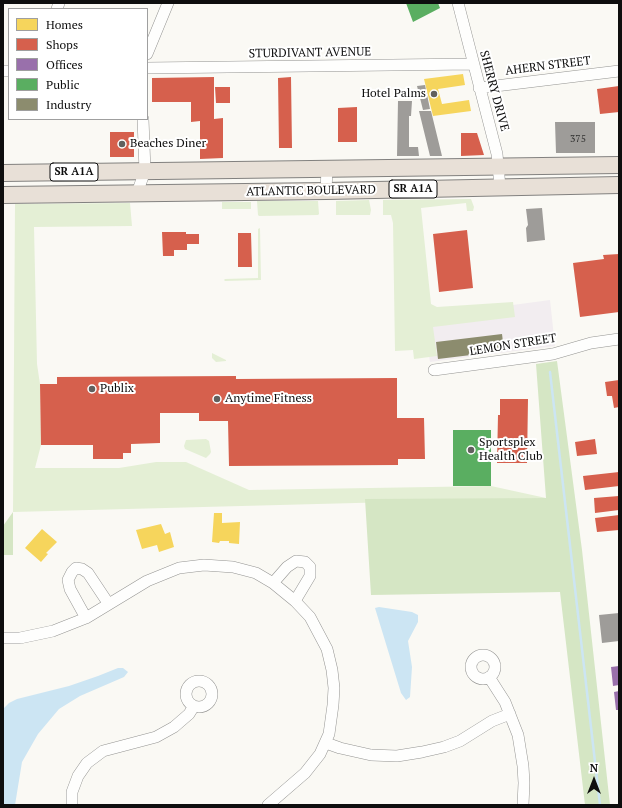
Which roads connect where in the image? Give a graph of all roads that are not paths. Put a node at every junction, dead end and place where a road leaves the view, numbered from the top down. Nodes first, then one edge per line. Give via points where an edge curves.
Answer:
1 (168, 3) edge
2 (458, 3) edge
3 (148, 52) edge
4 (474, 64) junction
5 (148, 68) edge
6 (619, 71) edge
7 (479, 88) junction
8 (143, 120) edge
9 (619, 165) edge
10 (499, 167) junction
11 (327, 169) junction
12 (145, 171) junction
13 (3, 173) edge
14 (619, 185) edge
15 (500, 187) junction
16 (326, 191) junction
17 (137, 194) junction
18 (3, 195) edge
19 (619, 340) edge
20 (434, 370) dead end
21 (273, 583) junction
22 (295, 601) junction
23 (108, 603) junction
24 (86, 618) junction
25 (3, 638) edge
26 (489, 677) dead end
27 (194, 706) dead end
28 (510, 714) junction
29 (326, 743) junction
30 (72, 805) edge
31 (268, 805) edge
32 (523, 805) edge

1 - 3 street
2 - 4 street, SHERRY DRIVE
4 - 5 street, STURDIVANT AVENUE
4 - 7 street, SHERRY DRIVE
6 - 7 street, AHERN STREET
7 - 10 street, SHERRY DRIVE
8 - 12 street
9 - 10 highway, ATLANTIC BOULEVARD / SR A1A
10 - 11 highway, ATLANTIC BOULEVARD / SR A1A
10 - 15 street, SHERRY DRIVE
11 - 12 highway, ATLANTIC BOULEVARD / SR A1A
11 - 16 street
12 - 13 highway, ATLANTIC BOULEVARD / SR A1A
12 - 17 street
14 - 15 highway, ATLANTIC BOULEVARD / SR A1A
15 - 16 highway, ATLANTIC BOULEVARD / SR A1A
16 - 17 highway, ATLANTIC BOULEVARD / SR A1A
17 - 18 highway, ATLANTIC BOULEVARD / SR A1A
19 - 20 street, LEMON STREET via 591,343 553,354
21 - 22 street
21 - 22 street via 296,561 305,562 310,567 310,576
21 - 23 street via 256,573 233,567 204,565 179,568 148,581
22 - 29 street via 310,617 327,649 332,670 333,705
23 - 24 street
23 - 24 street via 88,573 76,568 68,580 70,589
24 - 25 street via 53,631 20,638
26 - 28 street
27 - 30 street via 174,727 156,737 103,751 87,763 78,776 72,792
28 - 29 street via 444,747 397,756 371,755
28 - 32 street via 522,754
29 - 31 street via 304,773

